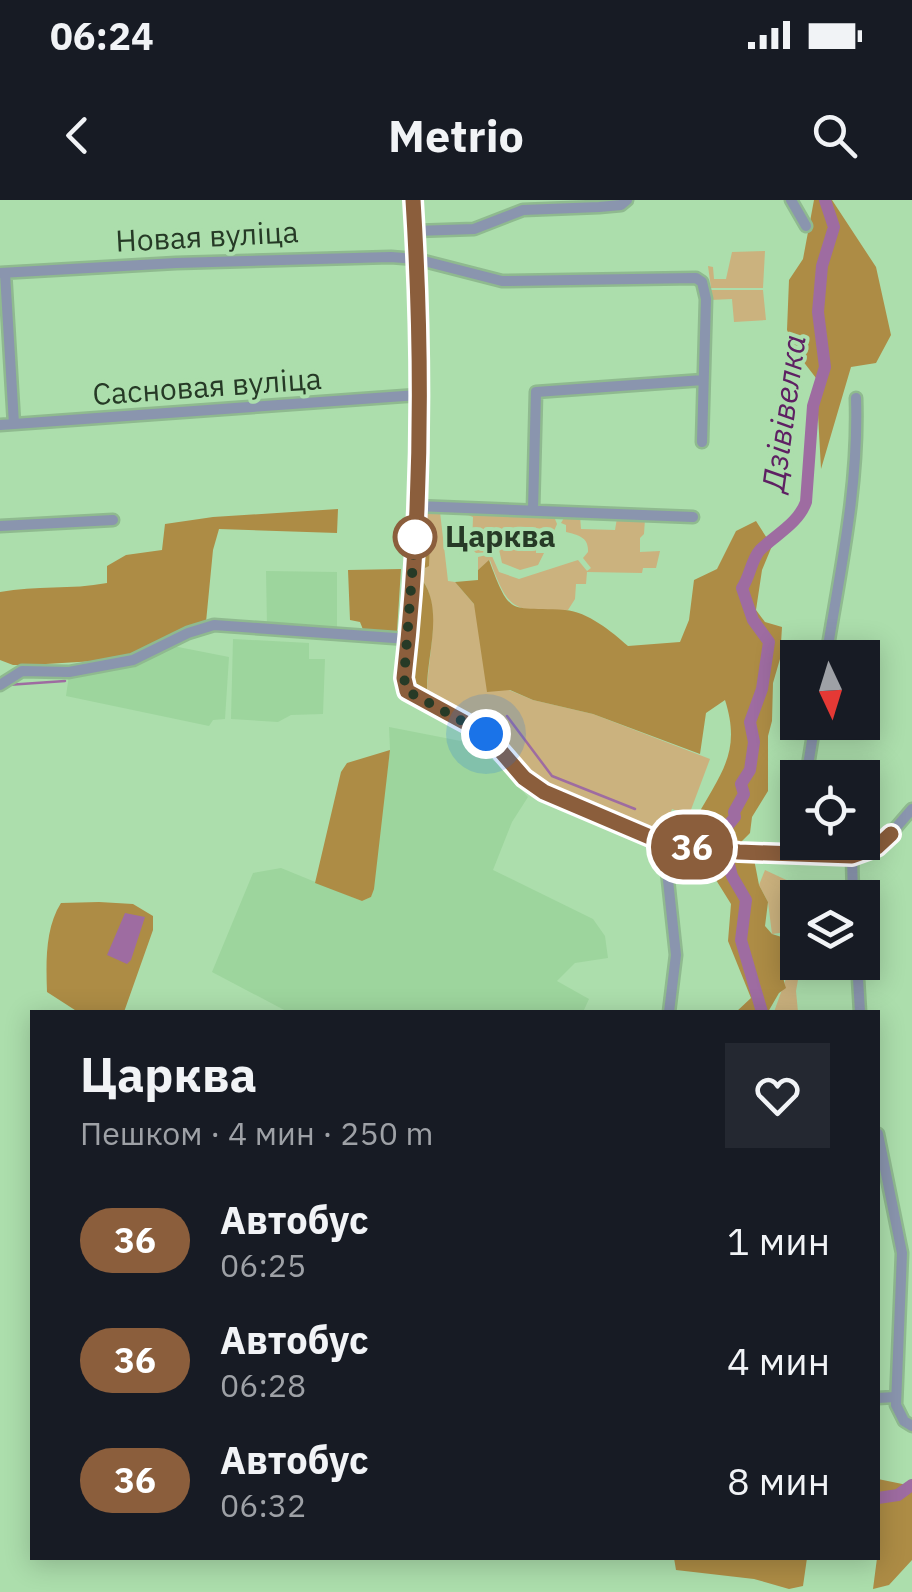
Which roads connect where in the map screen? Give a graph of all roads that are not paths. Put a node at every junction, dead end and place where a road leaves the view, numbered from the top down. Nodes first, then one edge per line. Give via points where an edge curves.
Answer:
1 (413, 200) edge
2 (628, 200) edge
3 (791, 200) edge
4 (806, 226) dead end
5 (415, 231) junction
6 (416, 258) junction
7 (2, 273) edge
8 (703, 380) junction
9 (418, 396) junction
10 (856, 398) dead end
11 (14, 424) junction
12 (0, 425) edge
13 (702, 442) dead end
14 (416, 506) junction
15 (533, 510) junction
16 (693, 517) dead end
17 (113, 520) dead end
18 (0, 526) edge
19 (408, 639) junction
20 (829, 640) edge
21 (0, 685) edge
22 (912, 808) edge
23 (664, 843) junction
24 (880, 844) edge
25 (780, 853) edge
26 (858, 980) edge
27 (669, 1010) edge
28 (860, 1010) edge
29 (880, 1144) edge
30 (895, 1397) junction
31 (880, 1398) edge
32 (912, 1426) edge

1 - 5 street
2 - 5 street via 523,210 474,229
3 - 4 street
5 - 6 street
6 - 7 street, Новая вуліца
6 - 8 street, Новая вуліца via 502,281 696,278 706,299
6 - 9 street
7 - 11 street
8 - 13 street
8 - 15 street via 536,392
9 - 11 street, Сасновая вуліца
9 - 14 street
10 - 20 street via 849,531
11 - 12 street, Сасновая вуліца
14 - 15 street
14 - 19 street
15 - 16 street
17 - 18 street
19 - 21 street via 214,626 132,660 70,672 22,672
19 - 23 street via 404,678 413,697 474,725 544,792
22 - 24 street
23 - 25 street
23 - 27 street via 676,941
26 - 28 street
29 - 30 street via 902,1253
30 - 31 street
30 - 32 street

